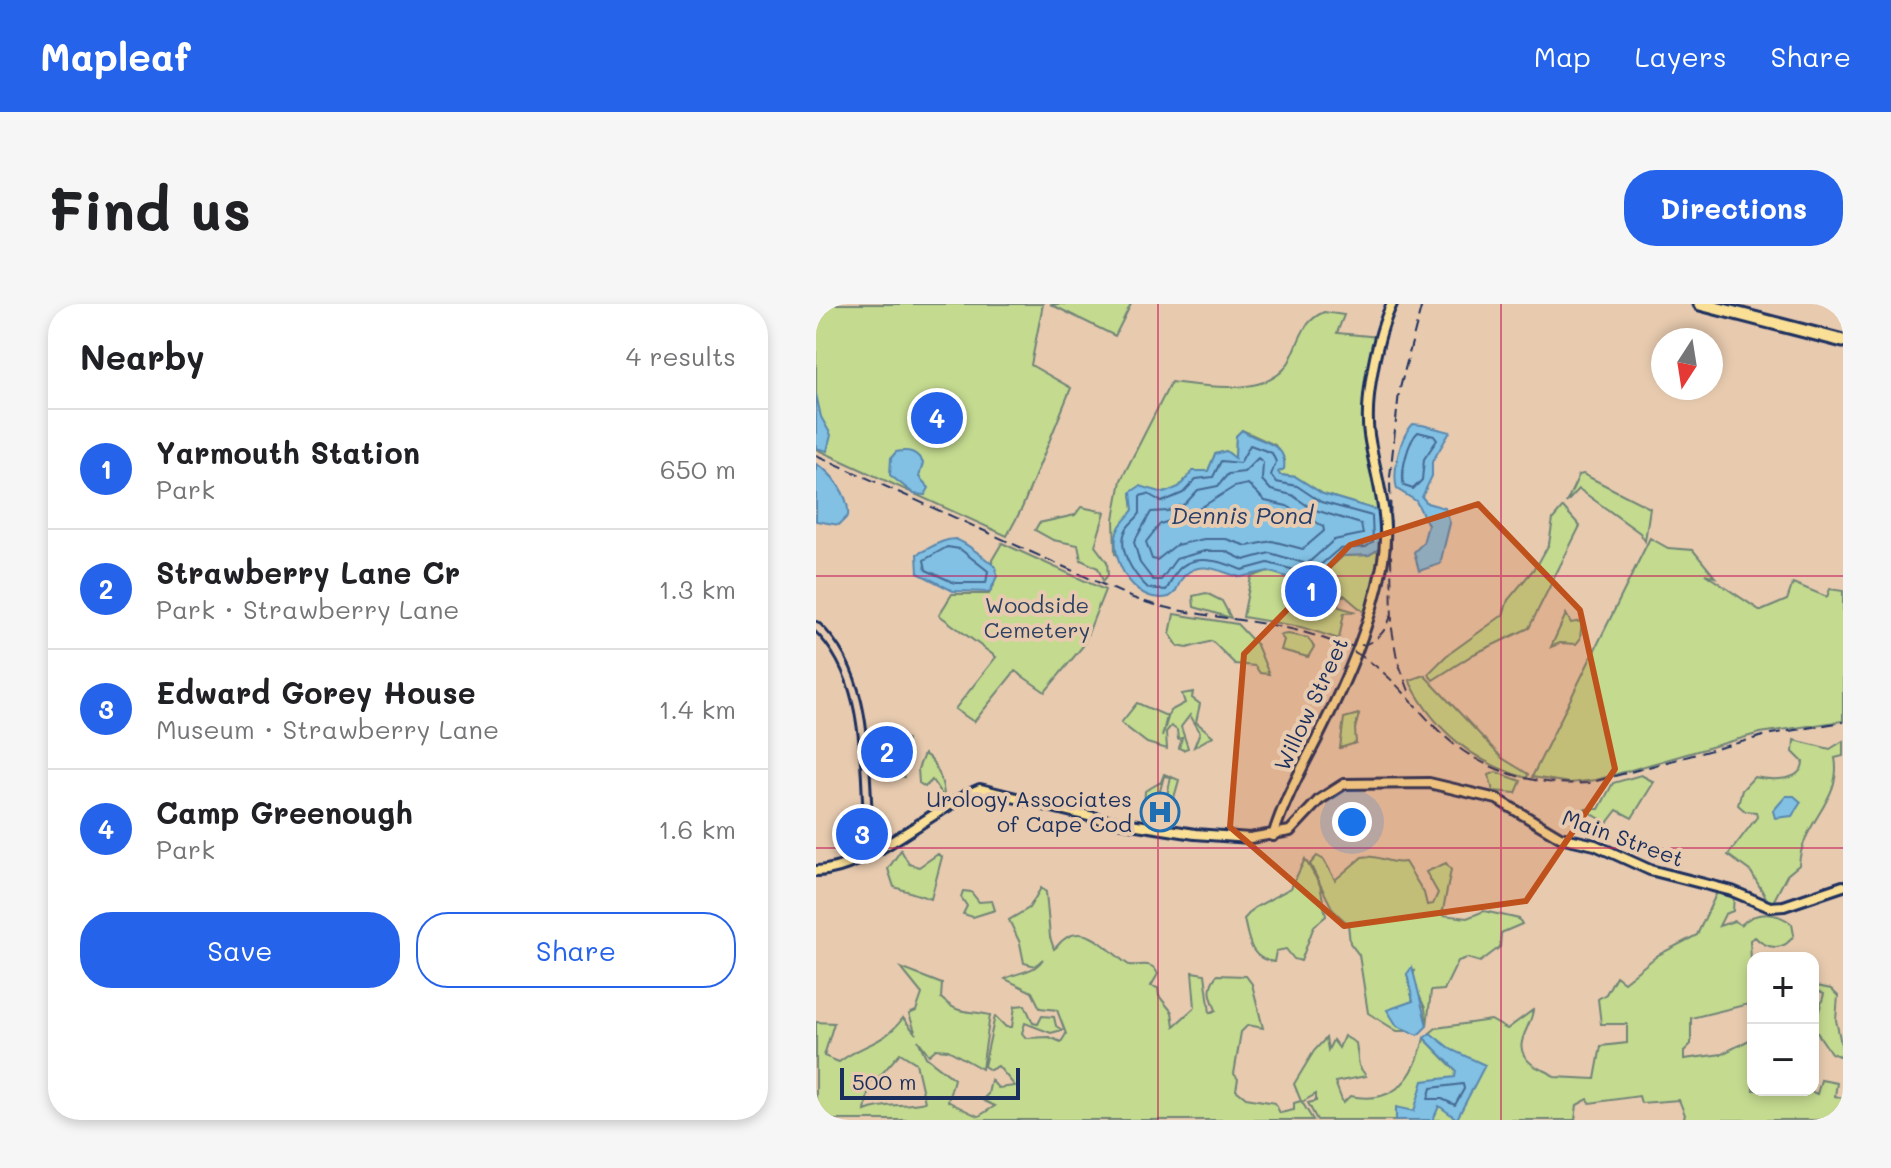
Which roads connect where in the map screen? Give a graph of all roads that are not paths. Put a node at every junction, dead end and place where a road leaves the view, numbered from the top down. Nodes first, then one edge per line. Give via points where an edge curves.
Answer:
1 (1392, 304) edge
2 (1700, 304) edge
3 (1843, 341) edge
4 (816, 626) edge
5 (866, 810) junction
6 (1273, 836) junction
7 (889, 843) junction
8 (871, 851) junction
9 (816, 871) edge
10 (1843, 886) edge

1 - 6 main road, Willow Street via 1368,413 1384,499 1381,573 1349,671
2 - 3 highway
4 - 5 street via 835,646 851,687 866,744
5 - 7 street
5 - 8 street
6 - 7 main road via 1220,837 1150,828 983,789
6 - 10 main road, Main Street via 1291,830 1341,785 1429,783 1497,799 1560,837 1770,907
7 - 8 main road
8 - 9 main road via 837,868

